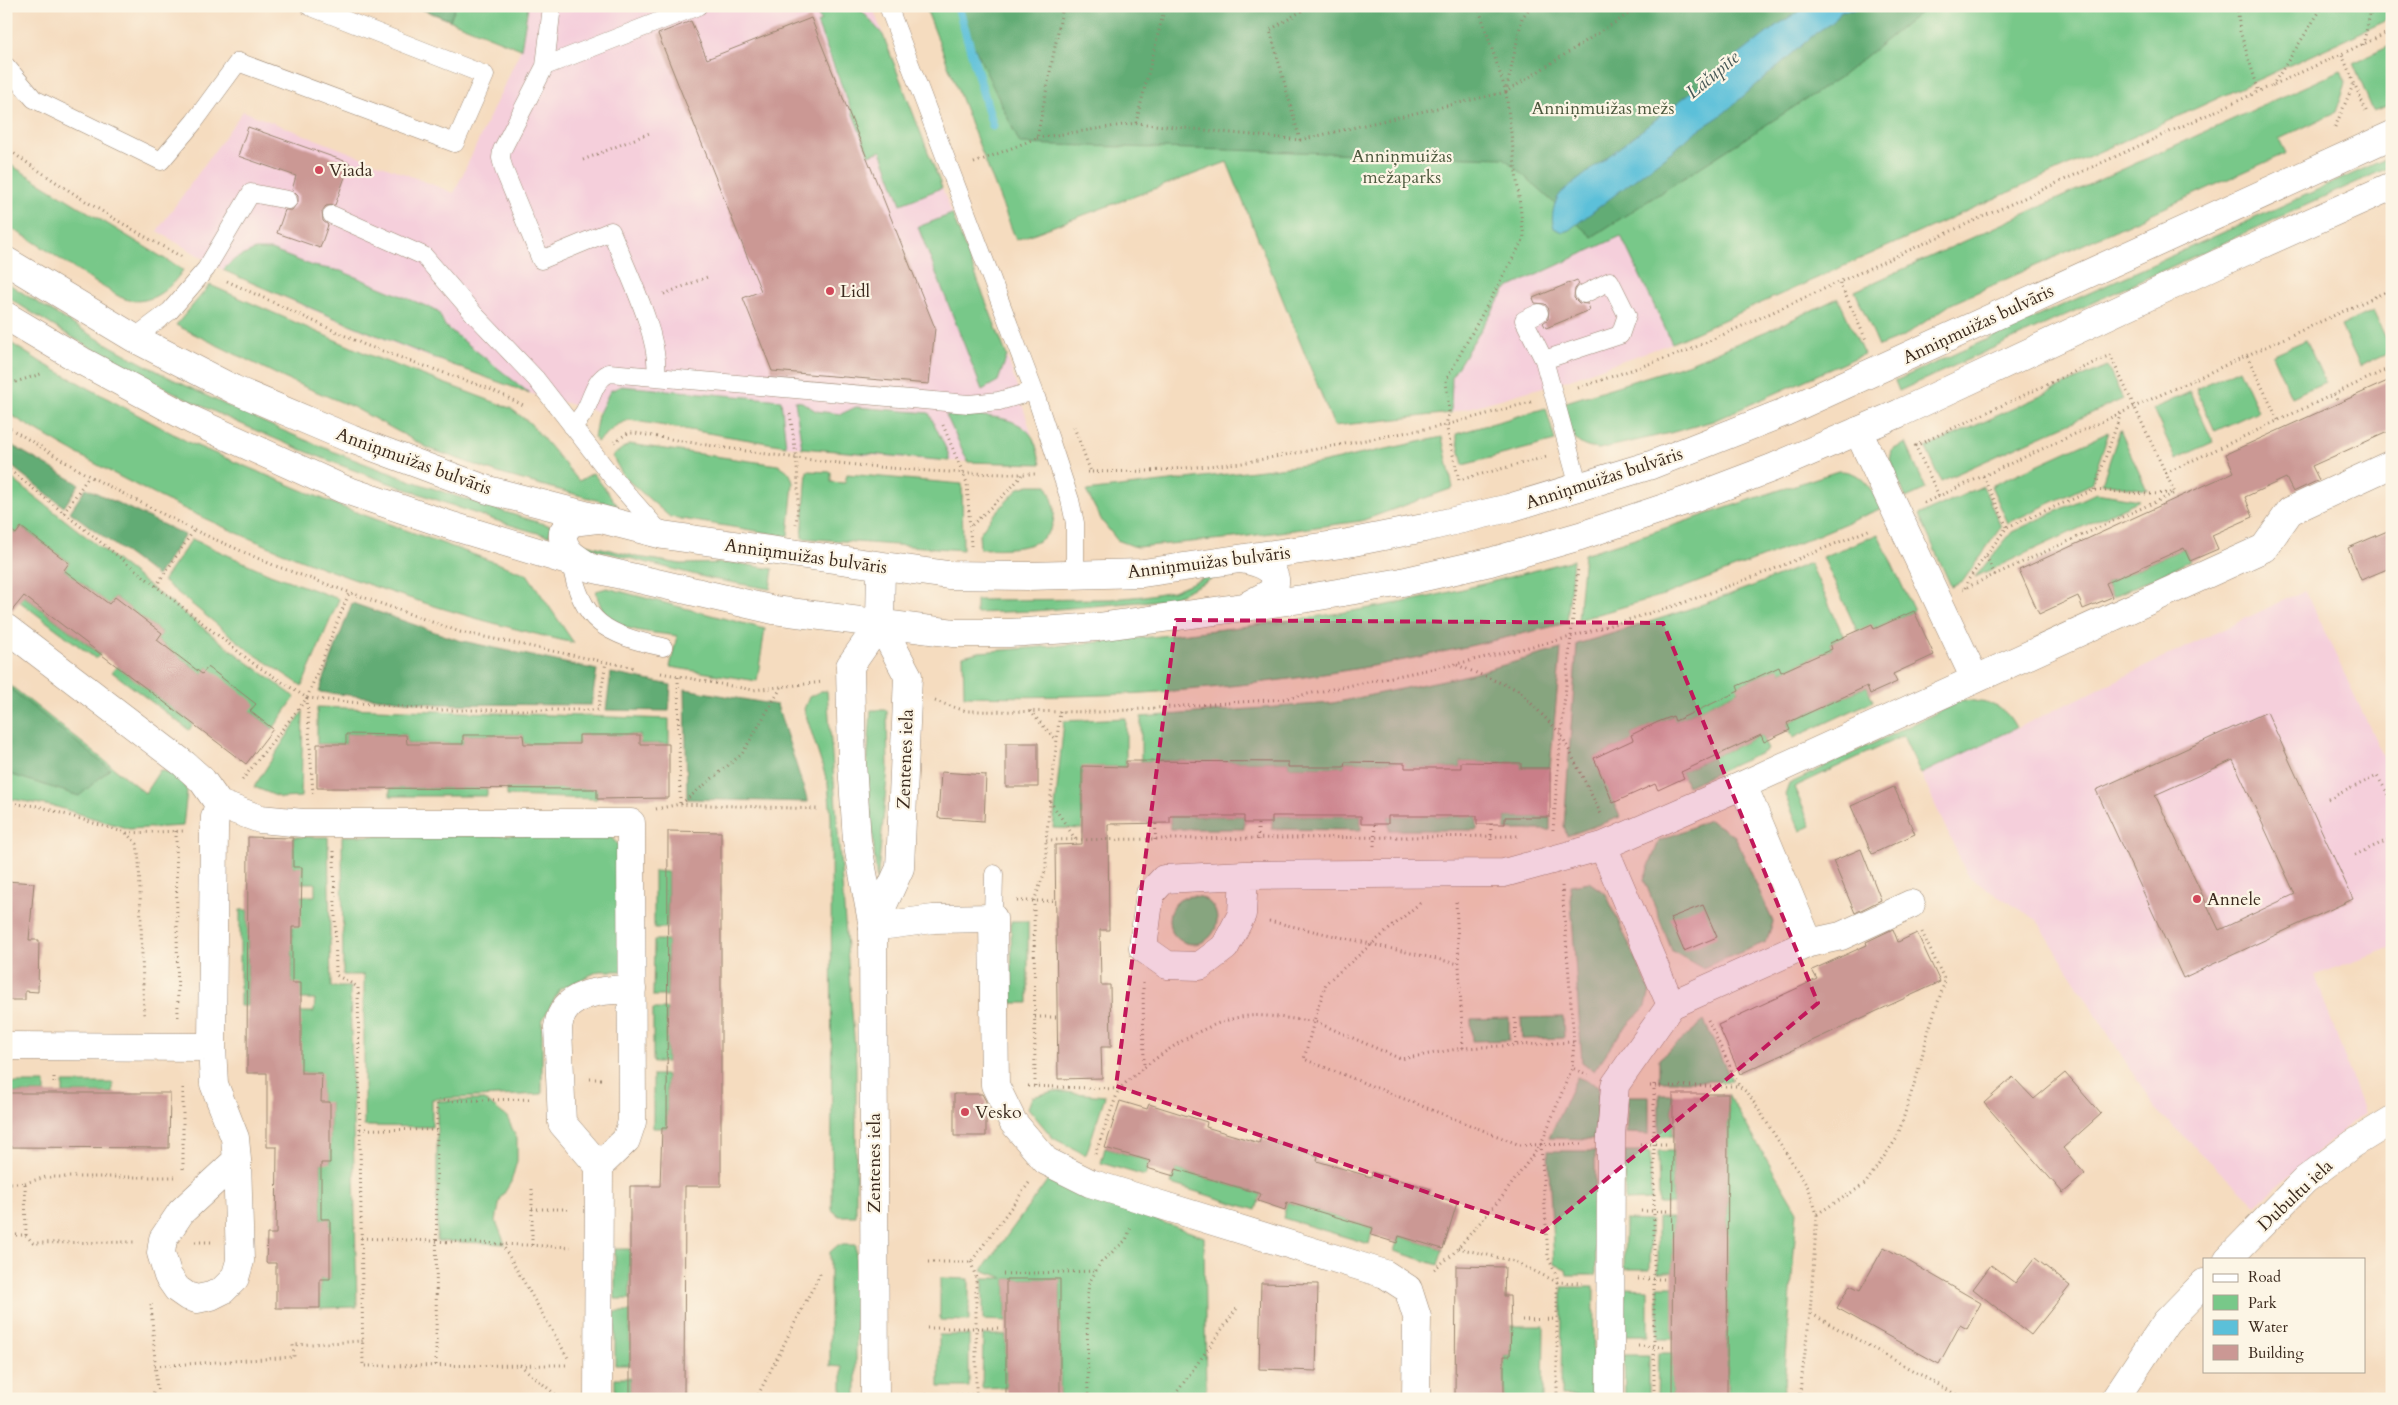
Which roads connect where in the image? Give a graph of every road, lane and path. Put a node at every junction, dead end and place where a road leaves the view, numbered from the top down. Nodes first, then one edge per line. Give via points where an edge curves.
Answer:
1 (309, 6) edge
2 (552, 6) edge
3 (698, 6) edge
4 (888, 6) edge
5 (1063, 6) edge
6 (1165, 6) edge
7 (1310, 6) edge
8 (1478, 6) edge
9 (1531, 6) edge
10 (1642, 6) edge
11 (2237, 6) edge
12 (2323, 6) edge
13 (2372, 6) edge
14 (2392, 31) edge
15 (2363, 45) junction
16 (2342, 55) junction
17 (6, 66) edge
18 (545, 66) junction
19 (2354, 83) junction
20 (2272, 87) junction
21 (1506, 92) junction
22 (2259, 92) junction
23 (2359, 117) dead end
24 (1136, 123) junction
25 (2343, 124) dead end
26 (2335, 128) junction
27 (2327, 131) dead end
28 (652, 132) dead end
29 (2392, 135) edge
30 (1037, 138) junction
31 (1300, 140) junction
32 (6, 148) edge
33 (583, 160) dead end
34 (974, 164) dead end
35 (2392, 186) edge
36 (288, 200) dead end
37 (332, 216) dead end
38 (6, 261) edge
39 (206, 270) junction
40 (710, 276) dead end
41 (1840, 283) junction
42 (2392, 289) edge
43 (2385, 292) junction
44 (1584, 294) dead end
45 (640, 304) junction
46 (2392, 306) edge
47 (1539, 313) dead end
48 (6, 316) edge
49 (134, 338) junction
50 (1871, 350) dead end
51 (2247, 356) junction
52 (1544, 360) junction
53 (2392, 367) edge
54 (656, 376) junction
55 (1034, 390) junction
56 (2334, 394) junction
57 (1553, 397) junction
58 (937, 401) junction
59 (2338, 403) dead end
60 (2136, 407) junction
61 (528, 408) dead end
62 (2121, 414) junction
63 (2278, 420) junction
64 (1446, 425) junction
65 (6, 426) edge
66 (572, 426) junction
67 (1858, 431) junction
68 (1912, 438) dead end
69 (1915, 446) junction
70 (1568, 451) junction
71 (595, 455) junction
72 (796, 458) junction
73 (2392, 464) edge
74 (6, 467) edge
75 (964, 473) junction
76 (2166, 473) junction
77 (1022, 474) junction
78 (1062, 474) junction
79 (89, 476) junction
80 (1983, 476) junction
81 (1578, 487) junction
82 (2094, 490) junction
83 (2176, 493) junction
84 (1939, 496) junction
85 (64, 513) junction
86 (1898, 516) junction
87 (599, 519) junction
88 (971, 525) junction
89 (796, 528) dead end
90 (2006, 528) junction
91 (194, 530) junction
92 (663, 535) junction
93 (971, 549) dead end
94 (1986, 556) junction
95 (1236, 558) junction
96 (581, 565) junction
97 (881, 566) junction
98 (1075, 575) junction
99 (1995, 575) junction
100 (156, 586) junction
101 (1965, 588) junction
102 (1958, 592) dead end
103 (349, 593) junction
104 (1244, 607) junction
105 (880, 623) junction
106 (6, 628) edge
107 (1571, 637) junction
108 (663, 648) dead end
109 (606, 662) junction
110 (1456, 664) junction
111 (642, 669) dead end
112 (651, 671) dead end
113 (678, 677) junction
114 (1975, 679) junction
115 (822, 682) dead end
116 (782, 686) junction
117 (307, 698) junction
118 (932, 700) dead end
119 (1030, 711) junction
120 (1060, 712) junction
121 (1561, 734) junction
122 (1056, 741) junction
123 (1743, 785) junction
124 (2328, 798) dead end
125 (2392, 800) edge
126 (1050, 801) junction
127 (6, 803) edge
128 (680, 804) junction
129 (818, 809) dead end
130 (216, 817) junction
131 (1603, 819) dead end
132 (324, 823) junction
133 (631, 823) junction
134 (1156, 823) dead end
135 (1258, 823) dead end
136 (1374, 824) dead end
137 (1491, 824) dead end
138 (176, 831) junction
139 (126, 833) junction
140 (1526, 836) dead end
141 (1553, 836) dead end
142 (1491, 837) junction
143 (1375, 838) junction
144 (2392, 838) edge
145 (1258, 839) junction
146 (1046, 840) junction
147 (1077, 840) junction
148 (1155, 840) junction
149 (1603, 846) junction
150 (2355, 855) dead end
151 (1453, 873) junction
152 (994, 874) dead end
153 (1244, 875) junction
154 (1562, 879) dead end
155 (1034, 901) junction
156 (1056, 901) dead end
157 (993, 910) junction
158 (1242, 914) junction
159 (1915, 914) joint
160 (873, 927) junction
161 (1809, 943) junction
162 (1372, 946) junction
163 (1142, 948) junction
164 (1459, 964) junction
165 (632, 989) junction
166 (1697, 993) junction
167 (1671, 1005) junction
168 (1035, 1017) junction
169 (1057, 1017) dead end
170 (1515, 1018) dead end
171 (1314, 1021) junction
172 (1574, 1042) junction
173 (6, 1046) edge
174 (1516, 1046) junction
175 (145, 1047) junction
176 (178, 1047) junction
177 (212, 1047) junction
178 (1463, 1048) junction
179 (1144, 1065) junction
180 (1572, 1068) junction
181 (632, 1080) junction
182 (183, 1083) dead end
183 (995, 1085) junction
184 (1615, 1085) junction
185 (1035, 1086) junction
186 (1654, 1086) junction
187 (1740, 1086) junction
188 (560, 1088) junction
189 (1119, 1089) junction
190 (2392, 1120) edge
191 (360, 1129) junction
192 (437, 1130) junction
193 (1541, 1144) junction
194 (1611, 1144) junction
195 (1094, 1157) dead end
196 (237, 1160) junction
197 (1046, 1161) junction
198 (599, 1166) junction
199 (6, 1183) edge
200 (25, 1184) junction
201 (532, 1187) dead end
202 (1146, 1201) junction
203 (532, 1209) junction
204 (599, 1209) junction
205 (1817, 1214) junction
206 (6, 1235) edge
207 (26, 1235) junction
208 (361, 1238) junction
209 (437, 1241) junction
210 (240, 1242) junction
211 (502, 1244) junction
212 (532, 1245) junction
213 (599, 1248) junction
214 (1458, 1248) junction
215 (163, 1254) junction
216 (2229, 1258) edge
217 (928, 1262) dead end
218 (971, 1262) junction
219 (1434, 1268) dead end
220 (822, 1270) dead end
221 (1095, 1271) junction
222 (1004, 1274) dead end
223 (1557, 1282) junction
224 (2203, 1284) edge
225 (1238, 1307) dead end
226 (1810, 1313) junction
227 (1557, 1319) junction
228 (1522, 1320) dead end
229 (928, 1328) dead end
230 (976, 1328) junction
231 (1000, 1328) dead end
232 (362, 1341) junction
233 (519, 1365) junction
234 (155, 1366) junction
235 (436, 1366) junction
236 (926, 1395) dead end
237 (1000, 1395) dead end
238 (1239, 1396) dead end
239 (976, 1397) edge
240 (145, 1399) edge
241 (561, 1399) edge
242 (598, 1399) edge
243 (756, 1399) edge
244 (875, 1399) edge
245 (1088, 1399) edge
246 (1172, 1399) edge
247 (1230, 1399) edge
248 (1416, 1399) edge
249 (1557, 1399) edge
250 (1610, 1399) edge
251 (1654, 1399) edge
252 (1798, 1399) edge
253 (1964, 1399) edge
254 (2115, 1399) edge

1 - 17 lane via 485,75 455,143 238,62 161,161 34,99
2 - 18 lane
3 - 18 lane
4 - 55 lane
5 - 30 path
6 - 24 path
7 - 31 path via 1270,30
8 - 21 path
9 - 21 path via 1522,18
10 - 21 path
11 - 22 path via 2240,31
12 - 20 path
13 - 15 path
14 - 15 path
15 - 16 path
16 - 19 path
16 - 20 path
18 - 45 lane via 502,150 504,170 541,260 611,231
19 - 23 path via 2368,113
19 - 26 path
20 - 22 path
21 - 31 path
21 - 64 path via 1524,238 1446,380 1449,412
22 - 41 path
24 - 30 path
24 - 31 path
25 - 26 path
26 - 27 path
28 - 33 path
29 - 81 street, Anniņmuižas bulvāris via 1784,412 1651,465
30 - 34 path
32 - 39 path via 56,184
35 - 67 street
36 - 39 lane via 251,193
37 - 66 lane via 424,256 536,379
38 - 49 street, Anniņmuižas bulvāris
39 - 49 lane via 170,310
39 - 61 path via 365,345 490,389
40 - 45 path
41 - 50 path
41 - 57 path via 1687,351
42 - 43 path
43 - 46 path
43 - 51 path
44 - 52 lane via 1610,281 1627,315 1620,335
45 - 54 lane via 656,350
47 - 52 lane via 1524,320
48 - 96 street via 192,420 343,489
49 - 87 street, Anniņmuižas bulvāris via 233,389 351,440 488,490
51 - 60 path
51 - 63 path
52 - 57 lane
53 - 56 path
54 - 58 lane
54 - 66 lane via 609,373 601,378 585,414
55 - 58 lane via 983,403
55 - 78 lane
56 - 59 path
56 - 63 path
57 - 64 path
57 - 70 lane
58 - 75 path via 938,414
60 - 62 path
60 - 69 path via 2110,354
60 - 76 path
62 - 80 path
62 - 82 path
63 - 76 path
64 - 70 path via 1459,480
64 - 78 path via 1242,463
65 - 79 path
66 - 71 lane
67 - 86 street
67 - 104 street via 1685,501 1490,562 1402,582
68 - 69 path
69 - 84 path
70 - 81 lane
71 - 72 path via 622,436 635,433
71 - 92 lane
72 - 75 path
72 - 89 path via 799,501
73 - 114 street via 2290,510 2264,548
74 - 85 path
75 - 77 path
75 - 88 path
76 - 83 path
77 - 78 path
77 - 88 path via 988,512
78 - 98 lane via 1075,522
79 - 85 path
79 - 91 path
80 - 84 path
80 - 90 path
81 - 95 street, Anniņmuižas bulvāris via 1509,508 1424,528 1348,543
82 - 83 path
82 - 90 path
83 - 99 path
84 - 86 path
85 - 100 path
86 - 107 path via 1769,571 1680,604
86 - 114 street
87 - 92 street, Anniņmuižas bulvāris
87 - 96 street via 572,522 563,532 567,551
88 - 93 path
90 - 94 path
91 - 100 path
91 - 103 path via 272,565
92 - 97 street, Anniņmuižas bulvāris
94 - 99 path
94 - 101 path
95 - 98 street, Anniņmuižas bulvāris via 1143,573
95 - 104 street via 1264,564 1274,573 1272,592
96 - 105 street via 774,610
96 - 108 lane via 574,582 594,618 610,631 628,639
97 - 98 street, Anniņmuižas bulvāris via 948,575
97 - 105 street, Zentenes iela
99 - 101 path
100 - 117 path via 254,664
101 - 102 path
103 - 109 path via 460,632
103 - 117 path
104 - 105 street via 1098,627 1009,633 954,633
105 - 160 street, Zentenes iela via 850,666 857,841
105 - 160 street, Zentenes iela via 908,676 900,868
106 - 130 street via 202,780
107 - 110 path
107 - 121 path
109 - 111 path
109 - 117 path via 598,710 434,710
110 - 120 path via 1283,699
110 - 121 path via 1518,690
112 - 113 path
113 - 116 path via 753,690
113 - 128 path
114 - 123 street
115 - 116 path
116 - 128 path via 742,754
117 - 130 path
117 - 132 path
118 - 119 path via 966,711
119 - 120 path
119 - 122 path
120 - 122 path
121 - 131 path
121 - 141 path
122 - 126 path
123 - 149 street
123 - 161 street
124 - 125 path via 2377,776
126 - 146 path
126 - 147 path
127 - 139 path via 38,806
128 - 129 path
128 - 133 path via 656,809
130 - 132 street
130 - 138 path
130 - 177 street
132 - 133 street
132 - 191 path via 336,975 358,987
133 - 165 street
134 - 148 path
135 - 145 path
136 - 143 path
137 - 142 path
138 - 139 path
138 - 176 path
139 - 175 path via 137,844 139,860
140 - 142 path
142 - 143 path
143 - 145 path
144 - 150 path
145 - 148 path
146 - 147 path
146 - 155 path via 1046,869
147 - 148 path
149 - 151 street via 1504,873
149 - 167 street
151 - 153 street
151 - 162 path
151 - 164 path
152 - 157 lane
153 - 158 street
153 - 163 street via 1164,879 1150,894
154 - 172 path
155 - 156 path
155 - 157 path
155 - 168 path
157 - 160 street
157 - 183 street
158 - 162 path
158 - 163 street via 1225,947 1200,966 1167,965
159 - 161 street
159 - 205 path via 1945,981 1898,1138 1865,1184
160 - 244 street, Zentenes iela
161 - 166 street
162 - 164 path
162 - 171 path via 1326,983
163 - 179 path
164 - 178 path
165 - 181 street
165 - 188 street via 605,990 583,996 562,1012 558,1027
166 - 167 street
166 - 187 path
167 - 184 street
168 - 169 path
168 - 185 path
170 - 174 path
171 - 178 path via 1401,1059
171 - 179 path via 1249,1016 1216,1022
171 - 193 path via 1304,1059 1520,1145
172 - 174 path
172 - 180 path
173 - 175 street
174 - 178 path
175 - 176 street
176 - 177 street
177 - 196 street via 214,1084 235,1138
179 - 189 path
180 - 184 path
180 - 193 path
181 - 188 path
181 - 198 street via 632,1128 626,1140
182 - 200 path via 184,1175 46,1177
183 - 185 path
183 - 197 street via 1013,1122
184 - 186 path
184 - 194 street
185 - 189 path
186 - 187 path
186 - 251 path
187 - 205 path via 1748,1093 1809,1189
188 - 192 path via 436,1102
188 - 198 street via 564,1128
189 - 195 path
190 - 216 street, Dubultu iela via 2305,1180
191 - 192 path
191 - 208 path
192 - 209 path
193 - 194 path
193 - 214 path via 1502,1197
193 - 223 path via 1548,1257
194 - 250 street
196 - 210 street
196 - 215 street via 181,1212 170,1226
197 - 202 street via 1090,1183
197 - 218 path
198 - 204 street
199 - 200 path
200 - 207 path
201 - 203 path
202 - 221 path via 1126,1240
202 - 248 street via 1385,1274 1408,1289 1417,1317
203 - 204 path
203 - 212 path
204 - 213 street
205 - 226 path
206 - 207 path
207 - 215 path via 33,1243
208 - 209 path
208 - 232 path
209 - 211 path
209 - 235 path
210 - 215 path
210 - 215 street via 240,1262 235,1278 223,1290 197,1299 177,1289
211 - 212 path
211 - 233 path via 572,1365
212 - 213 path
213 - 242 street
214 - 219 path
214 - 223 path via 1513,1260
215 - 234 path via 150,1288
217 - 218 path
218 - 230 path via 976,1278
220 - 243 path
221 - 222 path
221 - 245 path via 1089,1283 1087,1302
223 - 227 path
224 - 254 street via 2166,1322
225 - 246 path
226 - 252 path
226 - 253 path
227 - 228 path
227 - 249 path
229 - 230 path
230 - 231 path
230 - 239 path
232 - 234 path via 293,1345 294,1357
232 - 235 path via 363,1366
233 - 235 path
233 - 241 path
234 - 240 path via 157,1390
236 - 239 path
237 - 239 path
238 - 247 path

